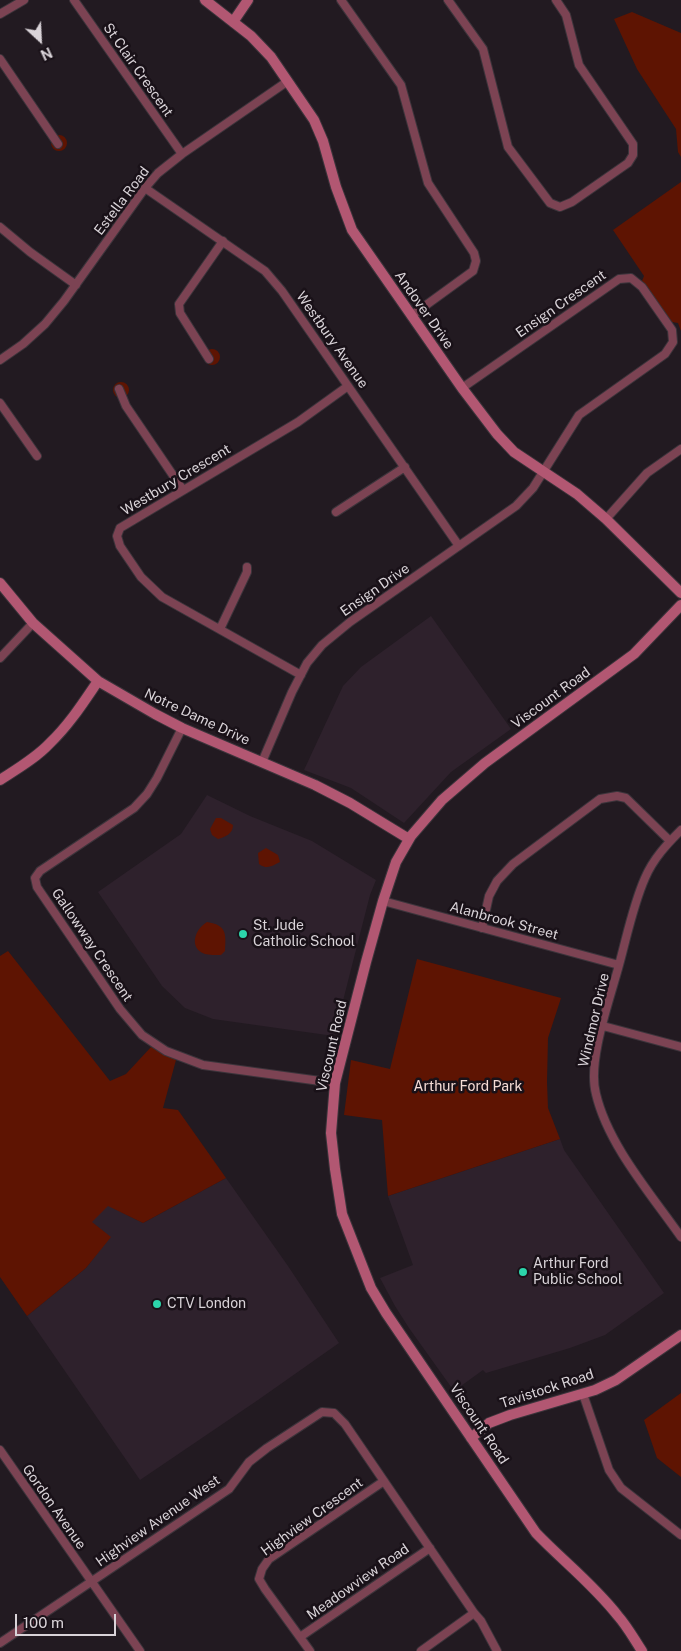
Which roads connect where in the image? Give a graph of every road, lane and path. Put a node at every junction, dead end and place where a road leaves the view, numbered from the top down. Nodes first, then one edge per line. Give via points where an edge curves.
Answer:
1 (24, 0) edge
2 (74, 0) edge
3 (205, 0) edge
4 (248, 0) edge
5 (341, 0) edge
6 (448, 0) edge
7 (556, 0) edge
8 (0, 14) edge
9 (233, 22) junction
10 (0, 59) edge
11 (288, 81) junction
12 (58, 144) dead end
13 (182, 154) junction
14 (145, 188) junction
15 (0, 227) edge
16 (223, 241) junction
17 (76, 285) junction
18 (412, 316) junction
19 (209, 359) dead end
20 (0, 360) edge
21 (348, 386) junction
22 (462, 388) junction
23 (119, 390) dead end
24 (0, 403) edge
25 (681, 449) edge
26 (37, 456) dead end
27 (405, 466) junction
28 (543, 470) junction
29 (183, 490) junction
30 (336, 512) dead end
31 (606, 520) junction
32 (459, 546) junction
33 (247, 567) dead end
34 (0, 582) edge
35 (681, 593) edge
36 (681, 604) edge
37 (33, 623) junction
38 (220, 629) junction
39 (0, 658) edge
40 (301, 675) junction
41 (98, 681) junction
42 (182, 728) junction
43 (262, 762) junction
44 (0, 780) edge
45 (681, 830) edge
46 (408, 840) junction
47 (670, 841) junction
48 (383, 901) junction
49 (482, 928) junction
50 (619, 965) junction
51 (603, 1026) junction
52 (681, 1047) edge
53 (334, 1083) junction
54 (680, 1234) edge
55 (681, 1335) edge
56 (583, 1394) junction
57 (471, 1438) junction
58 (0, 1450) edge
59 (384, 1480) junction
60 (681, 1535) edge
61 (430, 1548) junction
62 (92, 1582) junction
63 (474, 1613) junction
64 (300, 1637) junction
65 (0, 1643) edge
66 (140, 1651) edge
67 (310, 1651) edge
68 (421, 1651) edge
69 (497, 1651) edge
70 (642, 1651) edge

1 - 8 street
2 - 13 street, St Clair Crescent
3 - 9 street, Andover Drive
4 - 9 street
5 - 18 street via 401,86 428,183 476,261 473,271
6 - 7 street via 483,49 508,147 550,203 560,207 628,164 633,155 633,144 579,65 566,14
9 - 11 street, Andover Drive via 271,57
10 - 12 street
11 - 13 street, Estella Road
11 - 18 street, Andover Drive via 314,120 352,230
13 - 14 street, Estella Road
14 - 16 street, Westbury Avenue
14 - 17 street, Estella Road
15 - 17 street
16 - 19 street via 179,304 180,313
16 - 21 street, Westbury Avenue via 264,271 282,291
17 - 20 street, Estella Road via 45,324
18 - 22 street, Andover Drive
21 - 27 street, Westbury Avenue
21 - 29 street, Westbury Crescent via 298,422
22 - 28 street, Andover Drive via 514,452
22 - 28 street, Ensign Crescent via 619,279 631,278 642,287 672,330 673,342 665,354 579,415
23 - 29 street via 126,406
24 - 26 street
25 - 31 street via 648,473
27 - 30 street
27 - 32 street, Westbury Avenue
28 - 31 street, Andover Drive
28 - 32 street, Ensign Drive via 533,488 516,506
29 - 38 street, Westbury Crescent via 120,528 117,536 141,577 162,597
31 - 35 street, Andover Drive
32 - 40 street, Ensign Drive via 350,622 322,645
33 - 38 street
34 - 37 street, Notre Dame Drive
36 - 46 street, Viscount Road via 634,654 485,763 442,800
37 - 39 street
37 - 41 street, Notre Dame Drive
38 - 40 street, Westbury Crescent
40 - 43 street, Ensign Drive
41 - 42 street, Notre Dame Drive
41 - 44 street via 50,744
42 - 43 street, Notre Dame Drive
42 - 53 street, Gallowway Crescent via 147,794 134,808 40,871 35,878 37,887 120,1009 142,1035 166,1051 203,1066
43 - 46 street, Notre Dame Drive via 350,803
45 - 47 street, Windmor Drive
46 - 48 street, Viscount Road via 396,862
47 - 49 street via 626,798 617,796 600,800 513,864 497,881 489,896
47 - 50 street, Windmor Drive via 660,850 645,877
48 - 49 street, Alanbrook Street
48 - 53 street, Viscount Road
49 - 50 street, Alanbrook Street
50 - 51 street, Windmor Drive
51 - 52 street
51 - 54 street, Windmor Drive via 593,1072 603,1118 618,1147
53 - 57 street, Viscount Road via 331,1133 335,1169 342,1214 354,1247 371,1288
55 - 56 street, Tavistock Road via 616,1380
56 - 57 street, Tavistock Road via 510,1414 489,1423
56 - 60 street via 608,1470 621,1488
57 - 70 street, Viscount Road via 536,1533 619,1616
58 - 62 street, Gordon Avenue
59 - 61 street, Highview Avenue West
59 - 62 street, Highview Avenue West via 345,1424 334,1413 322,1412 249,1462 229,1490
59 - 64 street, Highview Crescent via 269,1559 262,1569 259,1579
61 - 63 street, Highview Avenue West
61 - 64 street, Meadowview Road
62 - 65 street, Highview Avenue West
62 - 66 street, Gordon Avenue
63 - 68 street
63 - 69 street, Highview Avenue West
64 - 67 street, Highview Crescent

